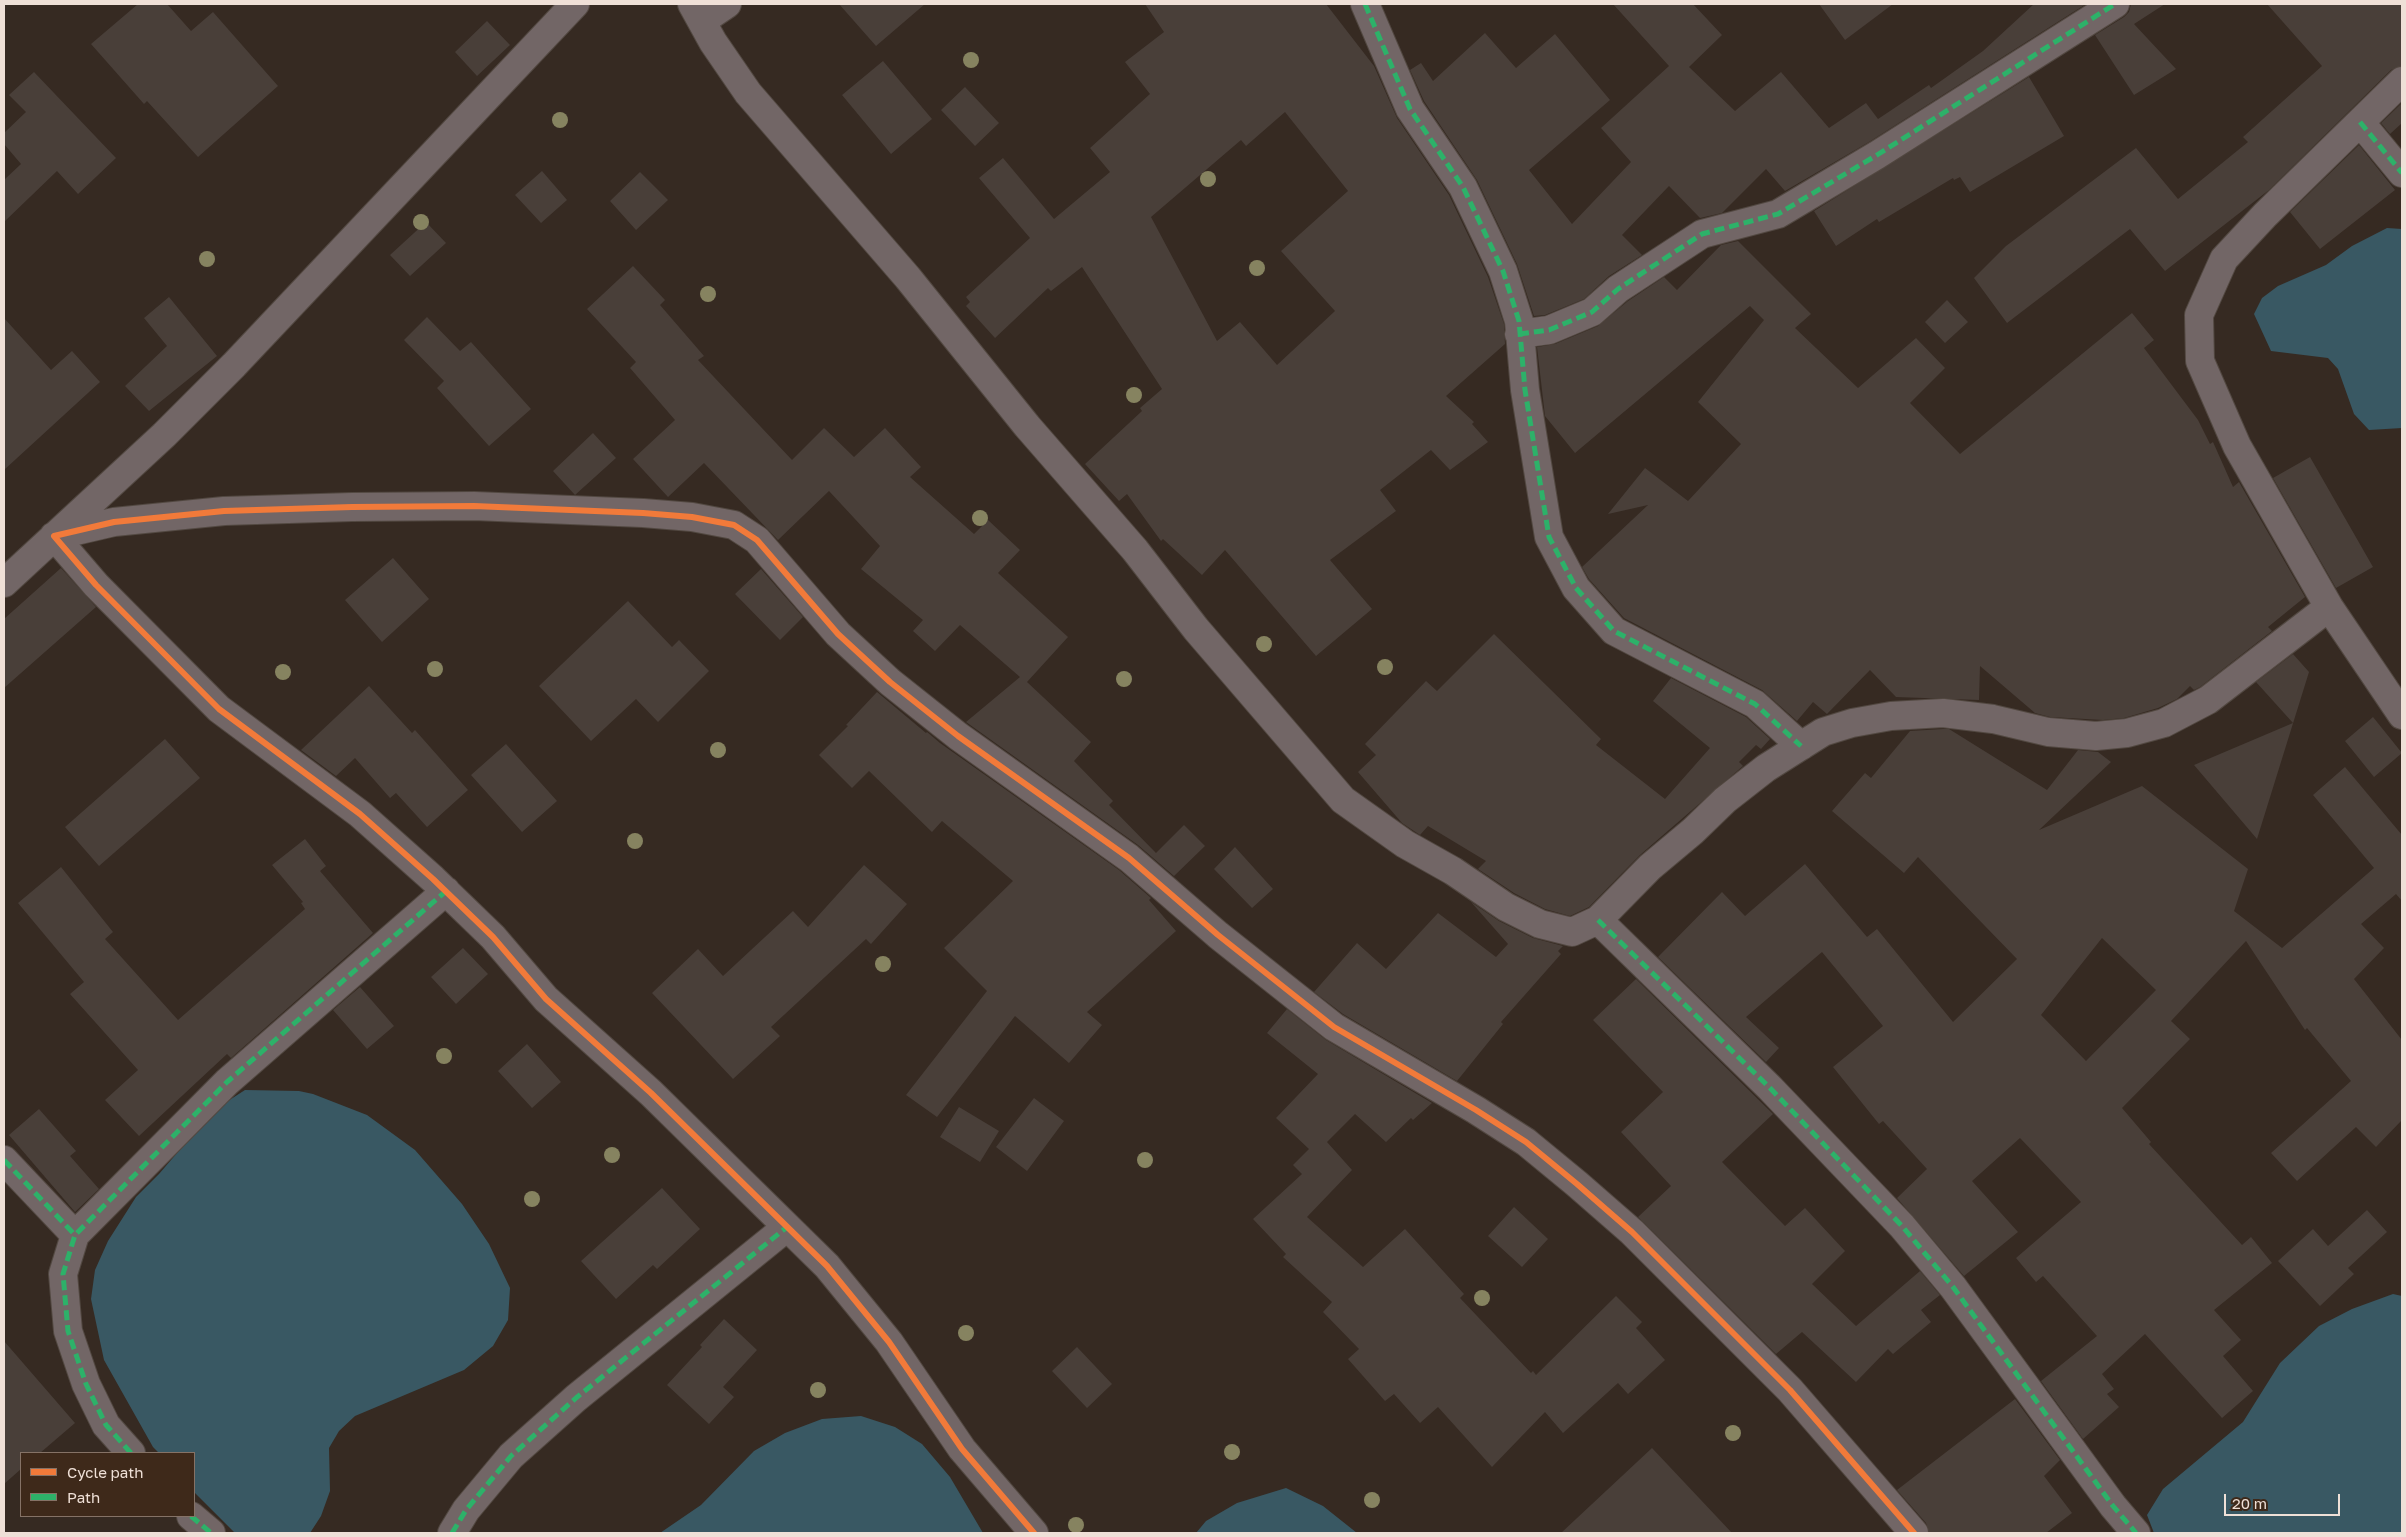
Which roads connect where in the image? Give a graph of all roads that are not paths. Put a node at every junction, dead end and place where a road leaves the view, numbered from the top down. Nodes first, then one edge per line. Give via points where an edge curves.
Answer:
1 (575, 4) edge
2 (727, 4) edge
3 (1365, 4) edge
4 (2115, 4) edge
5 (697, 13) edge
6 (2402, 81) edge
7 (2360, 122) junction
8 (2402, 173) edge
9 (1519, 334) junction
10 (54, 536) junction
11 (4, 583) edge
12 (2329, 607) junction
13 (2402, 715) edge
14 (1801, 746) junction
15 (446, 892) junction
16 (1598, 920) junction
17 (4, 1160) edge
18 (787, 1227) junction
19 (75, 1235) junction
20 (130, 1452) edge
21 (192, 1517) edge
22 (211, 1533) edge
23 (452, 1533) edge
24 (1034, 1533) edge
25 (1914, 1533) edge
26 (2136, 1533) edge

1 - 10 street via 234,365 164,436
2 - 5 street
3 - 9 street via 1410,109 1463,187 1504,272 1519,321
4 - 9 street via 1778,214 1702,234 1618,289 1592,312 1549,330
5 - 16 street via 748,93 908,278 1028,426 1135,550 1196,629 1343,800 1405,844 1506,907 1540,924 1572,932
6 - 7 street
7 - 8 street
7 - 12 street via 2224,259 2198,315 2200,361 2237,446
9 - 14 street via 1549,537 1576,588 1614,631 1755,704
10 - 11 street
10 - 15 street via 96,585 219,709 360,814
10 - 25 street via 114,522 224,511 352,507 474,506 643,513 734,525 757,540 838,634 890,682 958,736 1129,858 1218,935 1334,1027 1526,1142 1576,1184 1632,1232 1790,1390
12 - 13 street
12 - 14 street via 2208,700 2164,723 2127,733 2096,736 2048,732 1993,719 1944,713 1891,716 1852,723 1823,732
14 - 16 street via 1725,800 1650,867
15 - 18 street via 493,937 546,999 651,1093
15 - 19 street via 227,1082
16 - 26 street via 1756,1075 1902,1226 1953,1287
17 - 19 street
18 - 23 street via 583,1391 511,1456 466,1510
18 - 24 street via 827,1266 889,1342 962,1449
19 - 20 street via 62,1274 68,1331 86,1384 106,1425
21 - 22 street

